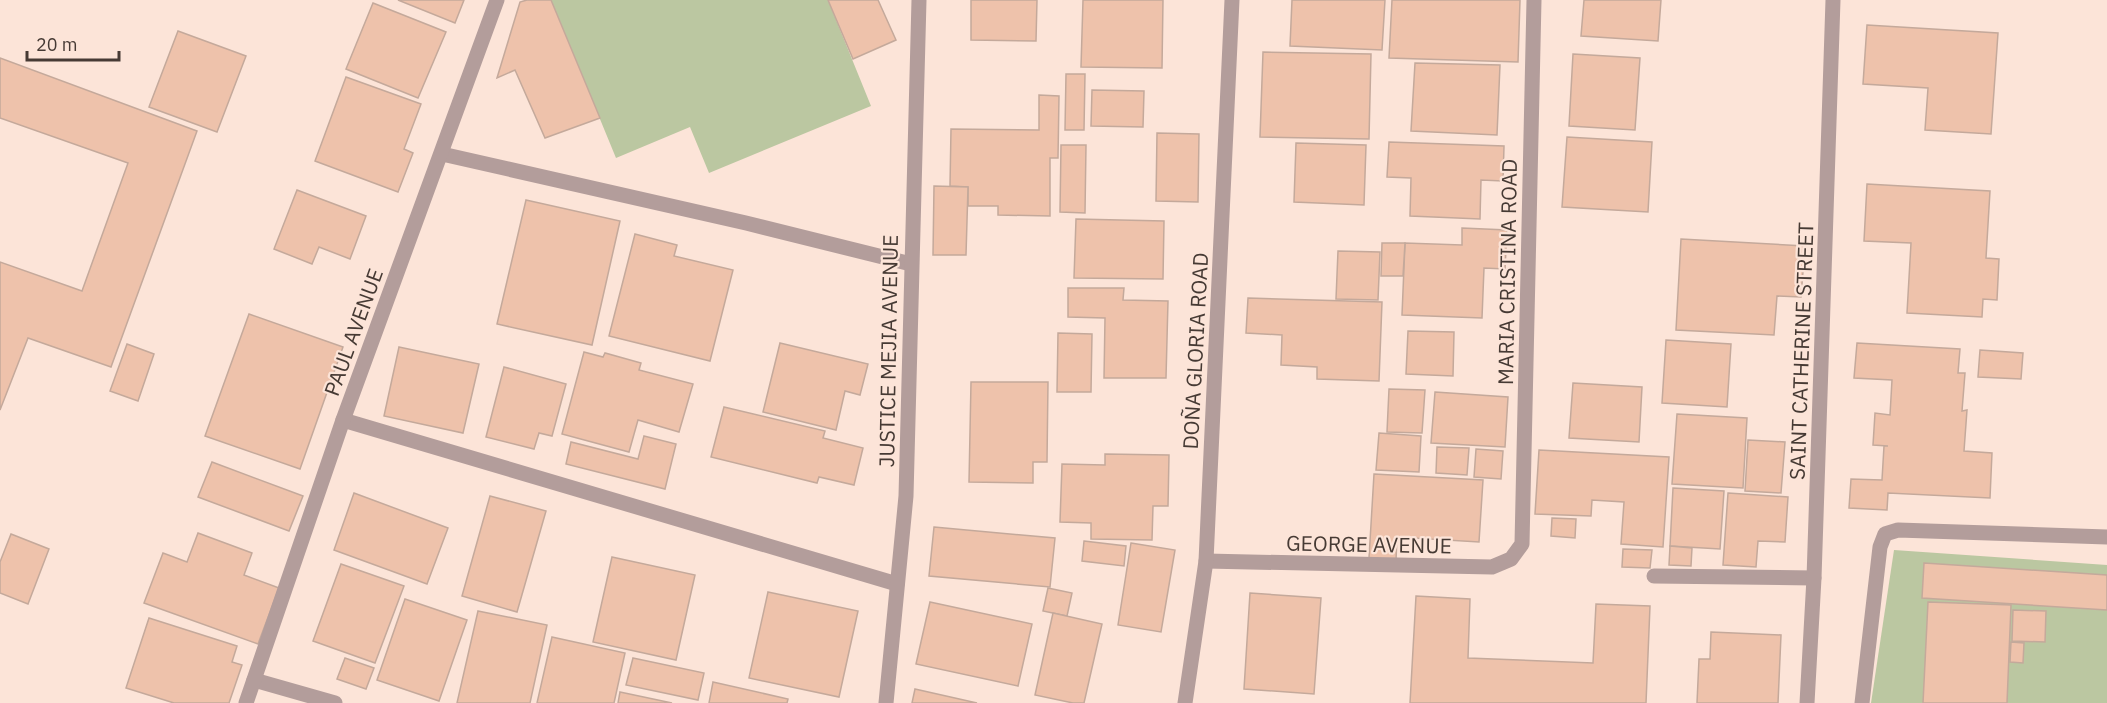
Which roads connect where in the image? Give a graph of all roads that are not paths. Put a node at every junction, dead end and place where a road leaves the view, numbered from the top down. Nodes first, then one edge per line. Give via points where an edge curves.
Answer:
1 (497, 0) edge
2 (919, 0) edge
3 (1232, 0) edge
4 (1534, 0) edge
5 (1833, 0) edge
6 (442, 154) junction
7 (911, 264) junction
8 (343, 420) junction
9 (2107, 537) edge
10 (1522, 544) joint
11 (1206, 561) junction
12 (1654, 576) dead end
13 (1814, 578) junction
14 (897, 584) junction
15 (254, 680) junction
16 (246, 703) edge
17 (335, 703) edge
18 (886, 703) edge
19 (1185, 703) edge
20 (1807, 703) edge
21 (1862, 703) edge

1 - 6 street, PAUL AVENUE
2 - 7 street, JUSTICE MEJIA AVENUE
3 - 11 street, DOÑA GLORIA ROAD
4 - 10 street, MARIA CRISTINA ROAD
5 - 13 street, SAINT CATHERINE STREET
6 - 7 street
6 - 8 street, PAUL AVENUE
7 - 14 street, JUSTICE MEJIA AVENUE via 906,496
8 - 14 street
8 - 15 street, PAUL AVENUE
9 - 21 street via 1898,530 1885,534 1880,547
10 - 11 street, GEORGE AVENUE via 1511,559 1492,567
11 - 19 street, DOÑA GLORIA ROAD
12 - 13 street
13 - 20 street, SAINT CATHERINE STREET
14 - 18 street, JUSTICE MEJIA AVENUE
15 - 16 street, PAUL AVENUE
15 - 17 street

